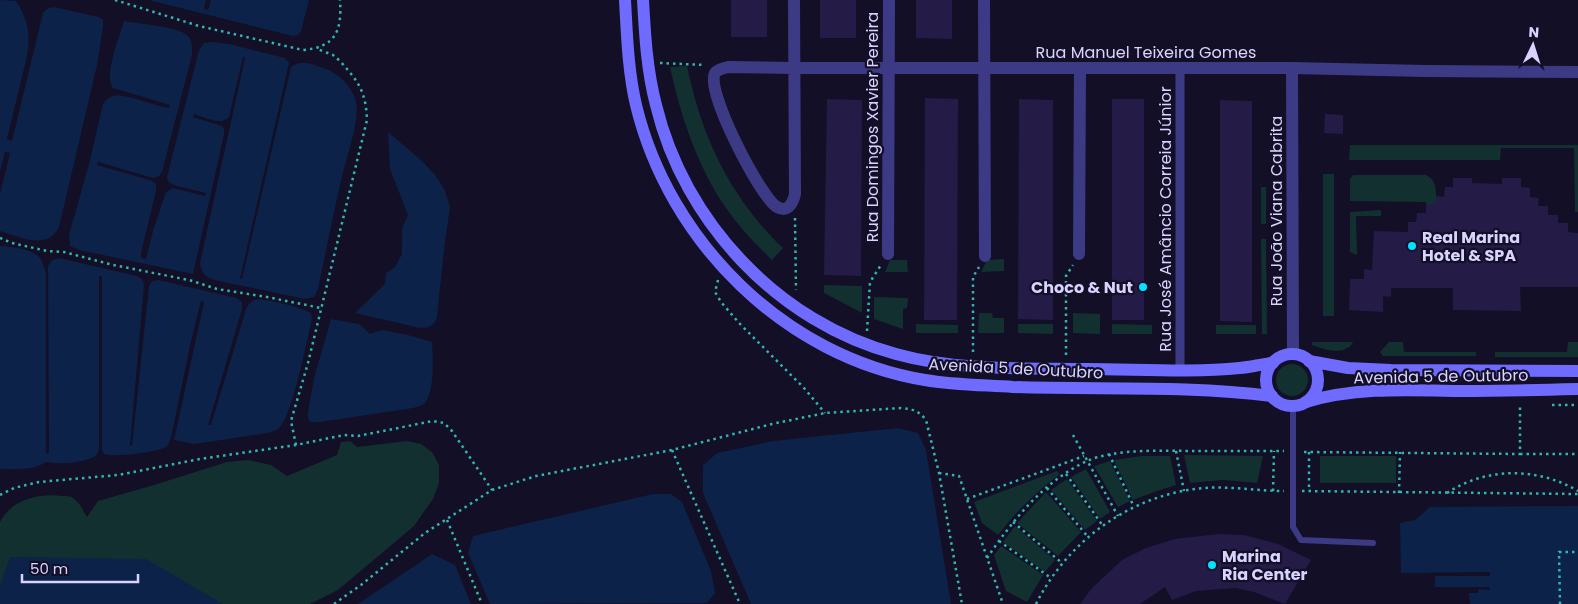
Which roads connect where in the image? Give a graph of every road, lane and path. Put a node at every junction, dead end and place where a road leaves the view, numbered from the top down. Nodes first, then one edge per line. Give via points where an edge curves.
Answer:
1 (115, 0) edge
2 (340, 0) edge
3 (625, 0) edge
4 (643, 0) edge
5 (794, 0) edge
6 (889, 0) edge
7 (984, 0) edge
8 (318, 49) junction
9 (669, 63) dead end
10 (686, 64) dead end
11 (1180, 67) junction
12 (794, 68) junction
13 (888, 68) junction
14 (984, 68) junction
15 (1080, 68) junction
16 (1292, 68) junction
17 (1578, 72) edge
18 (795, 194) junction
19 (0, 238) edge
20 (888, 254) joint
21 (1079, 254) joint
22 (985, 256) joint
23 (722, 267) junction
24 (796, 307) junction
25 (321, 308) junction
26 (866, 344) junction
27 (1293, 354) junction
28 (1309, 361) junction
29 (1273, 363) junction
30 (973, 366) junction
31 (1066, 369) junction
32 (1180, 370) junction
33 (1578, 371) edge
34 (1578, 389) edge
35 (1520, 391) junction
36 (1272, 396) junction
37 (1299, 404) junction
38 (826, 412) junction
39 (1073, 435) dead end
40 (296, 445) junction
41 (672, 450) junction
42 (1176, 451) junction
43 (1274, 451) junction
44 (1293, 452) junction
45 (1309, 452) junction
46 (1400, 452) junction
47 (1110, 454) junction
48 (1520, 454) junction
49 (1578, 454) edge
50 (1084, 456) junction
51 (1087, 462) junction
52 (939, 473) junction
53 (1066, 474) junction
54 (1047, 488) junction
55 (492, 490) junction
56 (1184, 491) dead end
57 (1273, 491) dead end
58 (1310, 491) dead end
59 (1578, 491) edge
60 (1400, 493) dead end
61 (1446, 493) dead end
62 (0, 495) edge
63 (967, 499) junction
64 (1134, 507) dead end
65 (1118, 516) dead end
66 (447, 520) junction
67 (1012, 522) junction
68 (1103, 526) dead end
69 (1088, 537) dead end
70 (999, 541) junction
71 (1373, 543) dead end
72 (1578, 552) edge
73 (987, 558) junction
74 (1062, 563) dead end
75 (1051, 578) dead end
76 (334, 604) edge
77 (482, 604) edge
78 (740, 604) edge
79 (962, 604) edge
80 (1003, 604) edge
81 (1560, 604) edge

1 - 8 path via 199,26 303,50
2 - 8 path via 341,18 336,35
3 - 23 main road, Avenida 5 de Outubro via 630,72 644,132 682,213
4 - 24 main road, Avenida 5 de Outubro via 648,70 656,107 688,190 740,260
5 - 12 street
6 - 13 street, Rua Domingos Xavier Pereira
7 - 14 street
8 - 25 path via 333,55 353,76 362,90 367,120
9 - 10 path
11 - 15 street, Rua Manuel Teixeira Gomes
11 - 16 street, Rua Manuel Teixeira Gomes
11 - 32 street, Rua José Amâncio Correia Júnior
12 - 13 street, Rua Manuel Teixeira Gomes
12 - 18 street
12 - 18 street, Rua Manuel Teixeira Gomes via 729,66 715,73 714,79 740,154 760,186 782,209 788,208
13 - 14 street, Rua Manuel Teixeira Gomes
13 - 20 street, Rua Domingos Xavier Pereira
14 - 15 street, Rua Manuel Teixeira Gomes
14 - 22 street
15 - 21 street
16 - 17 street, Rua Manuel Teixeira Gomes
16 - 27 street, Rua João Viana Cabrita
18 - 24 path
19 - 25 path via 189,280 216,289
20 - 26 path via 870,282
21 - 31 path via 1066,276
22 - 30 path via 973,277
23 - 36 main road, Avenida 5 de Outubro via 757,302 796,330 832,350 889,372 966,385 1215,391
23 - 38 path via 716,292 721,302
24 - 26 main road, Avenida 5 de Outubro
25 - 40 path via 291,421
26 - 30 main road, Avenida 5 de Outubro via 923,360
27 - 28 main road
27 - 29 main road
28 - 33 main road, Avenida 5 de Outubro via 1348,368 1391,370
28 - 37 main road via 1318,382 1312,397
29 - 32 main road, Avenida 5 de Outubro via 1240,368
29 - 36 main road via 1267,376
30 - 31 main road, Avenida 5 de Outubro
31 - 32 main road, Avenida 5 de Outubro
34 - 35 main road, Avenida 5 de Outubro
35 - 37 main road, Avenida 5 de Outubro via 1382,390 1329,395
35 - 48 path
36 - 37 main road via 1285,405
37 - 44 lane
38 - 41 path
38 - 52 path via 913,409 926,420
39 - 50 path
40 - 55 path via 433,421 444,423
40 - 62 path via 200,458 118,475 39,482
41 - 55 path via 536,476
41 - 78 path
42 - 43 path
42 - 47 path
42 - 56 path
43 - 44 path
43 - 57 path
44 - 45 path
44 - 71 lane via 1293,528 1301,540
45 - 46 path
45 - 58 path
46 - 48 path
46 - 60 path
47 - 51 path
47 - 64 path
48 - 49 path
50 - 51 path
50 - 63 path
51 - 53 path
51 - 65 path
52 - 63 path via 959,476
52 - 79 path
53 - 54 path
53 - 68 path
54 - 67 path
54 - 69 path
55 - 66 path
59 - 61 path via 1547,476 1515,473 1483,476
63 - 73 path
66 - 76 path via 425,533
66 - 77 path
67 - 70 path
67 - 74 path
70 - 73 path
70 - 75 path
72 - 81 path via 1559,552
73 - 80 path

